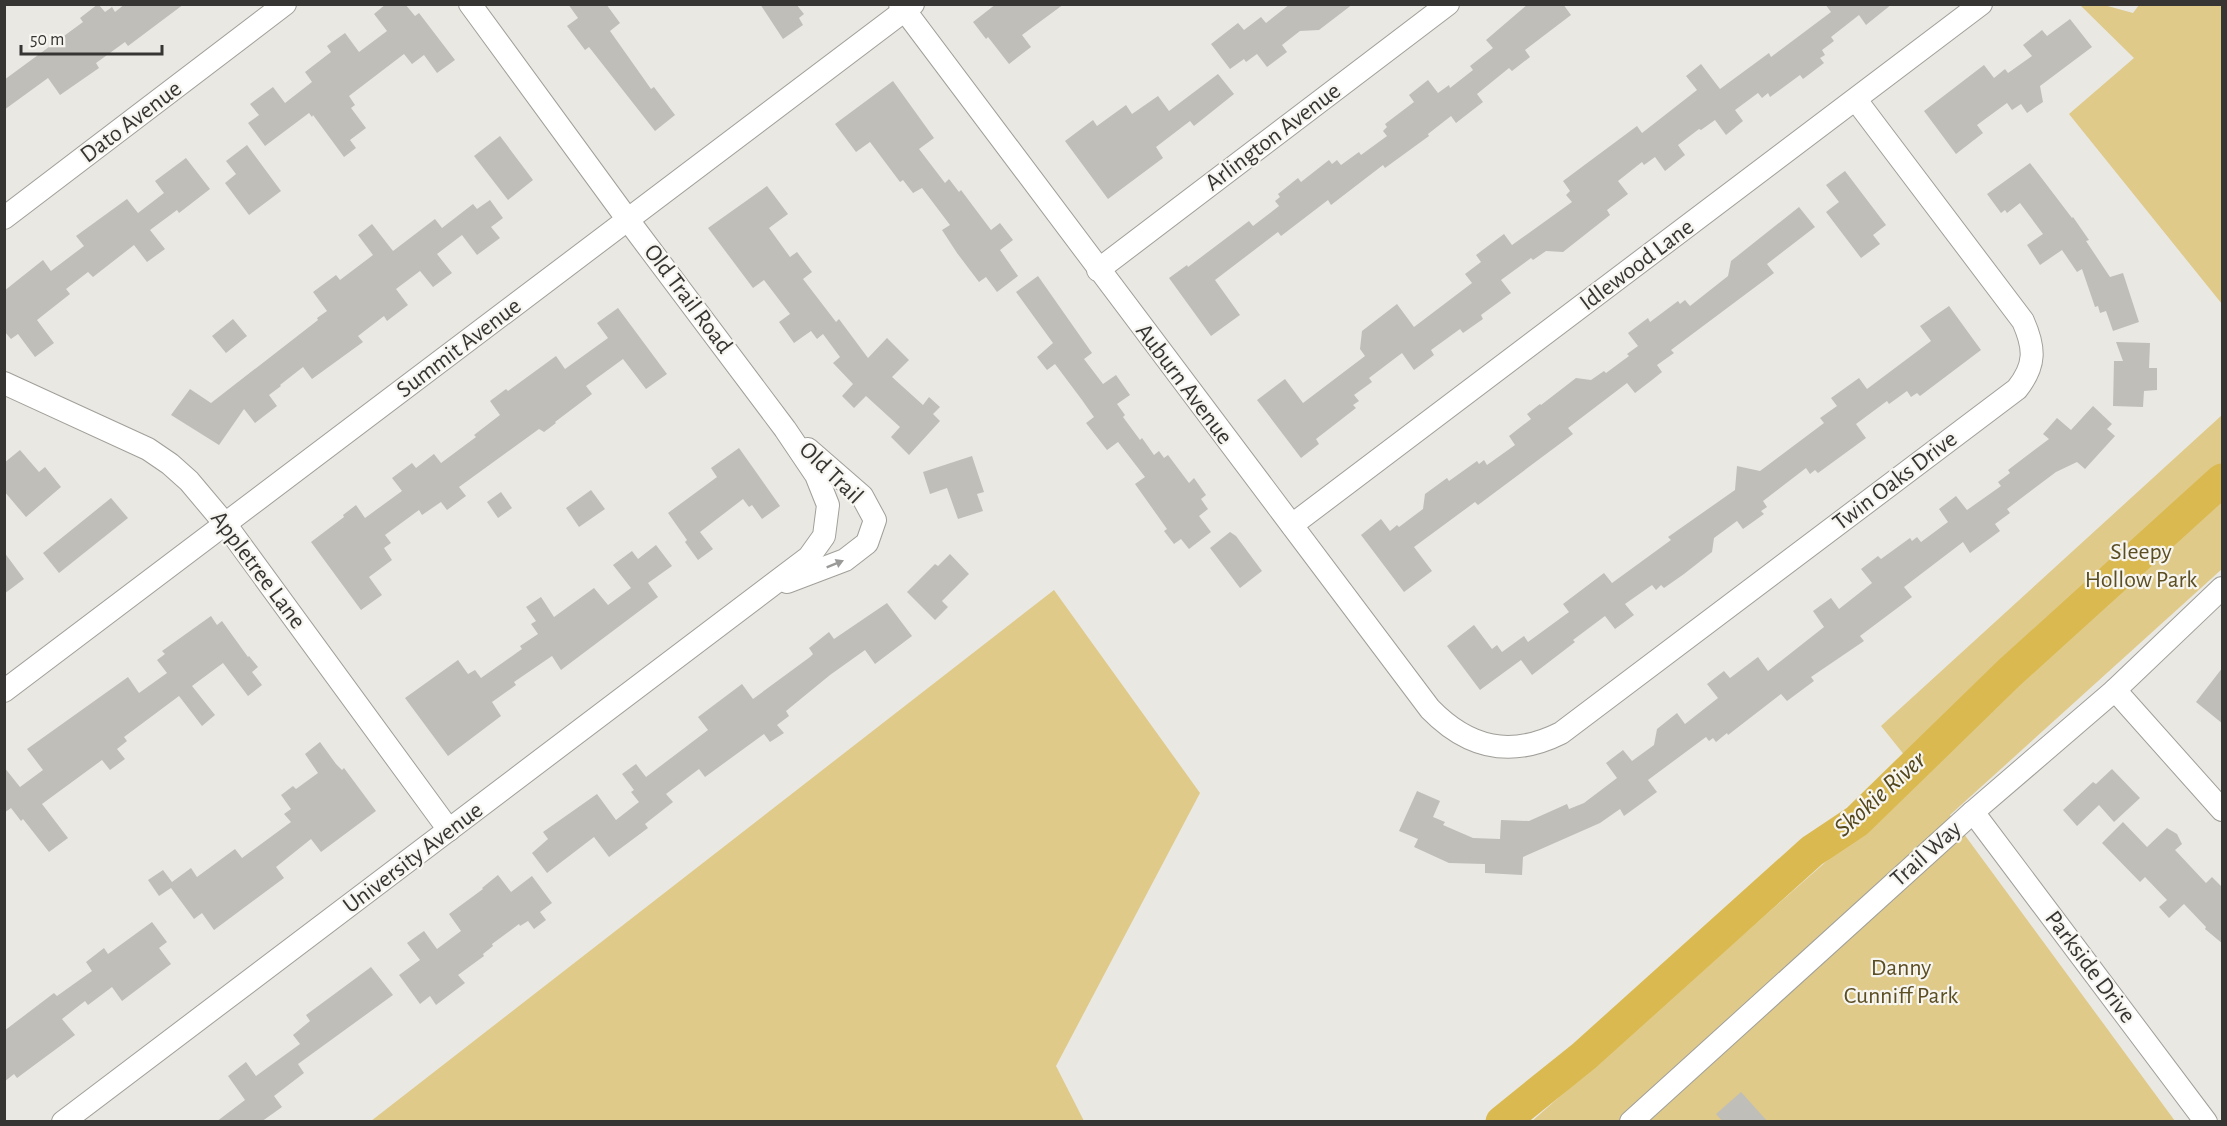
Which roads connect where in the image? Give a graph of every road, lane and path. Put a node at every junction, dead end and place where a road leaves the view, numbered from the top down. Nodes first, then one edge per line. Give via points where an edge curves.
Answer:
1 (285, 4) edge
2 (470, 4) edge
3 (1449, 4) edge
4 (1981, 4) edge
5 (906, 7) edge
6 (1856, 100) junction
7 (4, 218) edge
8 (628, 220) junction
9 (1098, 270) junction
10 (4, 383) edge
11 (785, 429) junction
12 (226, 525) junction
13 (1292, 525) junction
14 (2223, 588) edge
15 (761, 592) junction
16 (2115, 690) junction
17 (4, 691) edge
18 (1478, 741) joint
19 (2223, 810) edge
20 (1973, 812) junction
21 (449, 830) junction
22 (63, 1122) edge
23 (1631, 1122) edge
24 (2206, 1122) edge

1 - 7 street, Dato Avenue
2 - 8 street, Old Trail Road
3 - 9 street, Arlington Avenue
4 - 6 street, Idlewood Lane
5 - 8 street, Summit Avenue
5 - 9 street, Auburn Avenue
6 - 13 street, Idlewood Lane
6 - 18 street, Twin Oaks Drive via 2023,321 2031,339 2031,365 2023,381 2017,390 1561,732 1545,741 1509,747
8 - 11 street, Old Trail Road
8 - 12 street, Summit Avenue
9 - 13 street, Auburn Avenue
10 - 12 street, Appletree Lane via 148,449 189,481
11 - 15 street, Old Trail Road via 816,475 828,505 824,536 808,557
15 -> 11 street, Old Trail via 845,560 867,543 874,520 862,496
12 - 17 street, Summit Avenue
12 - 21 street, Appletree Lane
13 - 18 street, Auburn Avenue via 1430,709 1459,735
14 - 16 street, Trail Way
15 - 21 street, University Avenue
16 - 19 street
16 - 20 street, Trail Way
20 - 23 street, Trail Way
20 - 24 street, Parkside Drive
21 - 22 street, University Avenue

